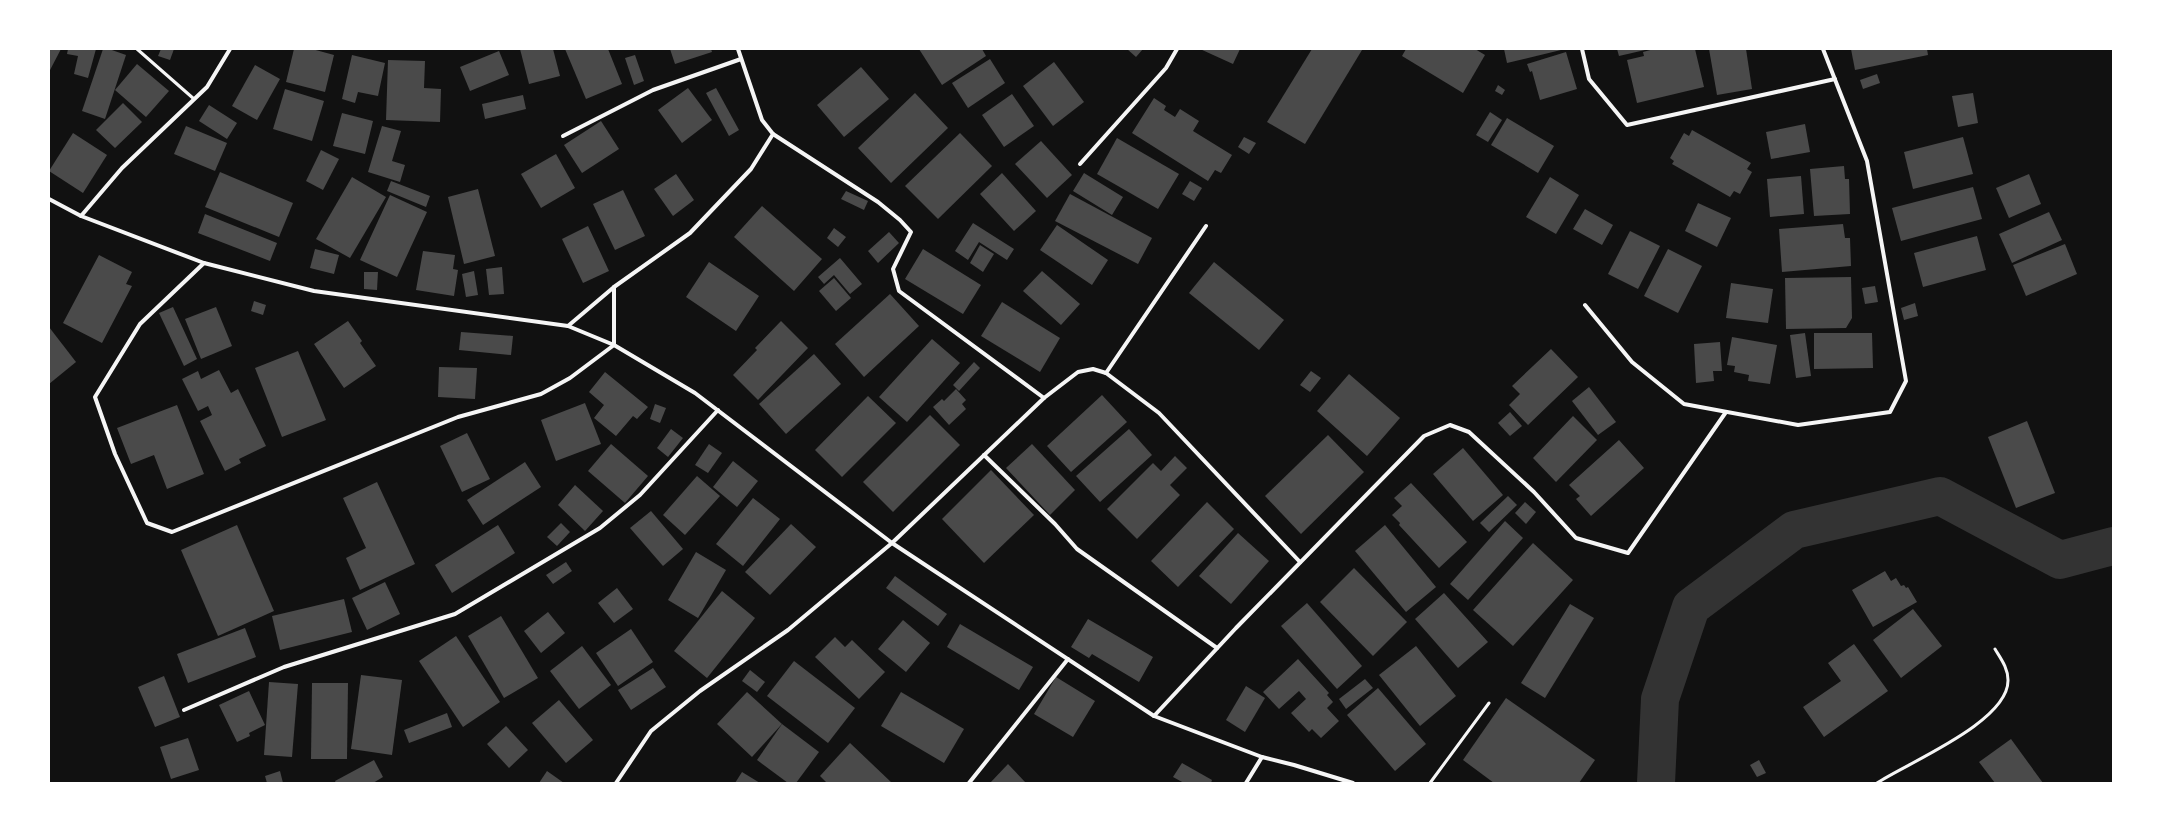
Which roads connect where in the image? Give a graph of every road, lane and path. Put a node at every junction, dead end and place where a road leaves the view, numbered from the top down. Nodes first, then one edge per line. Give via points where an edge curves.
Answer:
1 (137, 49) edge
2 (230, 49) edge
3 (738, 49) edge
4 (1177, 49) edge
5 (1582, 49) edge
6 (1823, 49) edge
7 (741, 58) junction
8 (1835, 79) junction
9 (194, 100) junction
10 (773, 134) junction
11 (563, 136) dead end
12 (1080, 164) dead end
13 (49, 199) edge
14 (81, 216) junction
15 (1206, 226) dead end
16 (204, 263) junction
17 (614, 287) junction
18 (1585, 305) dead end
19 (568, 326) junction
20 (614, 345) junction
21 (1106, 373) junction
22 (1044, 398) junction
23 (718, 410) junction
24 (1726, 412) junction
25 (984, 455) junction
26 (892, 543) junction
27 (1300, 562) junction
28 (1217, 648) junction
29 (1995, 649) dead end
30 (1068, 659) junction
31 (1489, 704) dead end
32 (184, 710) dead end
33 (1154, 716) junction
34 (1262, 757) junction
35 (616, 783) edge
36 (969, 783) edge
37 (1246, 783) edge
38 (1353, 783) edge
39 (1430, 783) edge
40 (1877, 783) edge

1 - 9 lane
2 - 9 street via 207,87
3 - 7 street
4 - 12 street via 1166,68
5 - 8 street via 1589,79 1627,125
6 - 8 street
7 - 10 street via 762,120
7 - 11 street via 653,90
8 - 24 street via 1867,161 1906,381 1890,412 1798,425
9 - 14 street via 122,168
10 - 17 street via 751,168 690,233
10 - 22 street via 878,202 900,220 911,232 893,269 898,291
13 - 14 street
14 - 16 street
15 - 21 street
16 - 19 street via 314,291
16 - 20 street via 140,324 95,397 115,454 147,523 172,532 458,418 540,394 570,378
17 - 19 street
17 - 20 street
18 - 24 street via 1632,362 1684,404
19 - 20 street
20 - 23 street via 695,393
21 - 22 street via 1092,369 1078,372
21 - 27 street via 1159,413
22 - 25 street
23 - 26 street
23 - 32 street via 640,495 600,528 455,614 284,666
24 - 27 street via 1628,553 1576,538 1534,492 1469,432 1450,425 1424,436
25 - 26 street
25 - 28 street via 1077,548
26 - 30 street
26 - 35 street via 788,630 700,691 651,731
27 - 28 street
28 - 33 street
29 - 40 lane via 2007,671 2008,681 2007,690 1998,704 1956,740
30 - 33 street
30 - 36 street
31 - 39 lane
33 - 34 street
34 - 37 street
34 - 38 street

